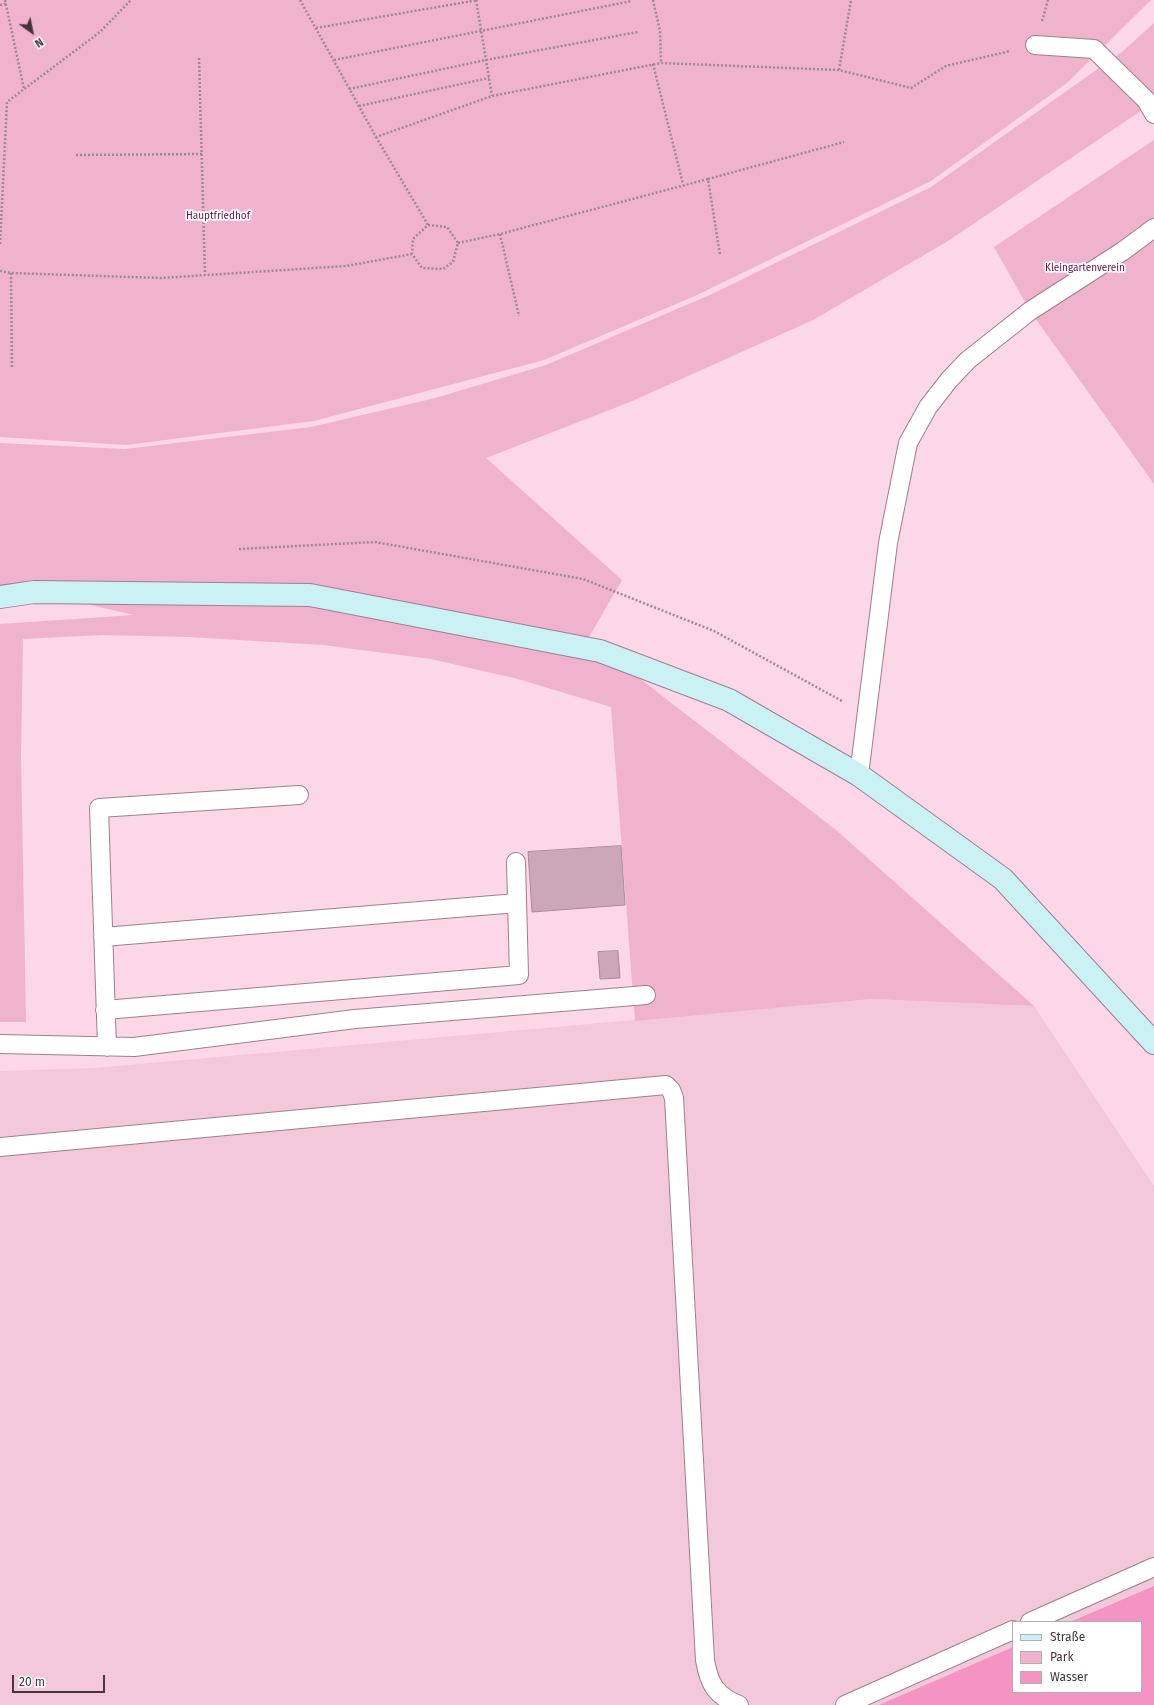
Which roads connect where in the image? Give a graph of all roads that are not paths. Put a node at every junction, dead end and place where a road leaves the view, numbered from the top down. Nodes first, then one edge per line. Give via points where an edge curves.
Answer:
1 (1035, 46) road end
2 (1154, 114) edge
3 (1154, 228) edge
4 (0, 584) edge
5 (34, 592) junction
6 (0, 597) edge
7 (859, 775) junction
8 (299, 794) dead end
9 (516, 862) dead end
10 (517, 903) junction
11 (103, 937) junction
12 (646, 995) dead end
13 (105, 1010) junction
14 (0, 1044) edge
15 (1154, 1044) edge
16 (107, 1047) junction
17 (0, 1147) edge
18 (1154, 1566) edge
19 (1032, 1621) edge
20 (1012, 1630) edge
21 (739, 1705) edge
22 (845, 1705) edge

1 - 2 lane via 1094,49 1146,100
3 - 7 lane via 1024,316 968,360 928,408 908,443 888,543
4 - 5 main road
5 - 6 main road
5 - 7 main road via 310,595 600,651 729,700
7 - 15 main road via 1003,879
8 - 11 lane via 99,808
9 - 10 lane
10 - 11 lane
10 - 13 lane via 519,974
11 - 13 lane
12 - 16 lane via 355,1019 134,1047
13 - 16 lane
14 - 16 lane
17 - 21 lane via 666,1085 674,1098 705,1660 715,1690 725,1700
18 - 19 lane
20 - 22 lane

